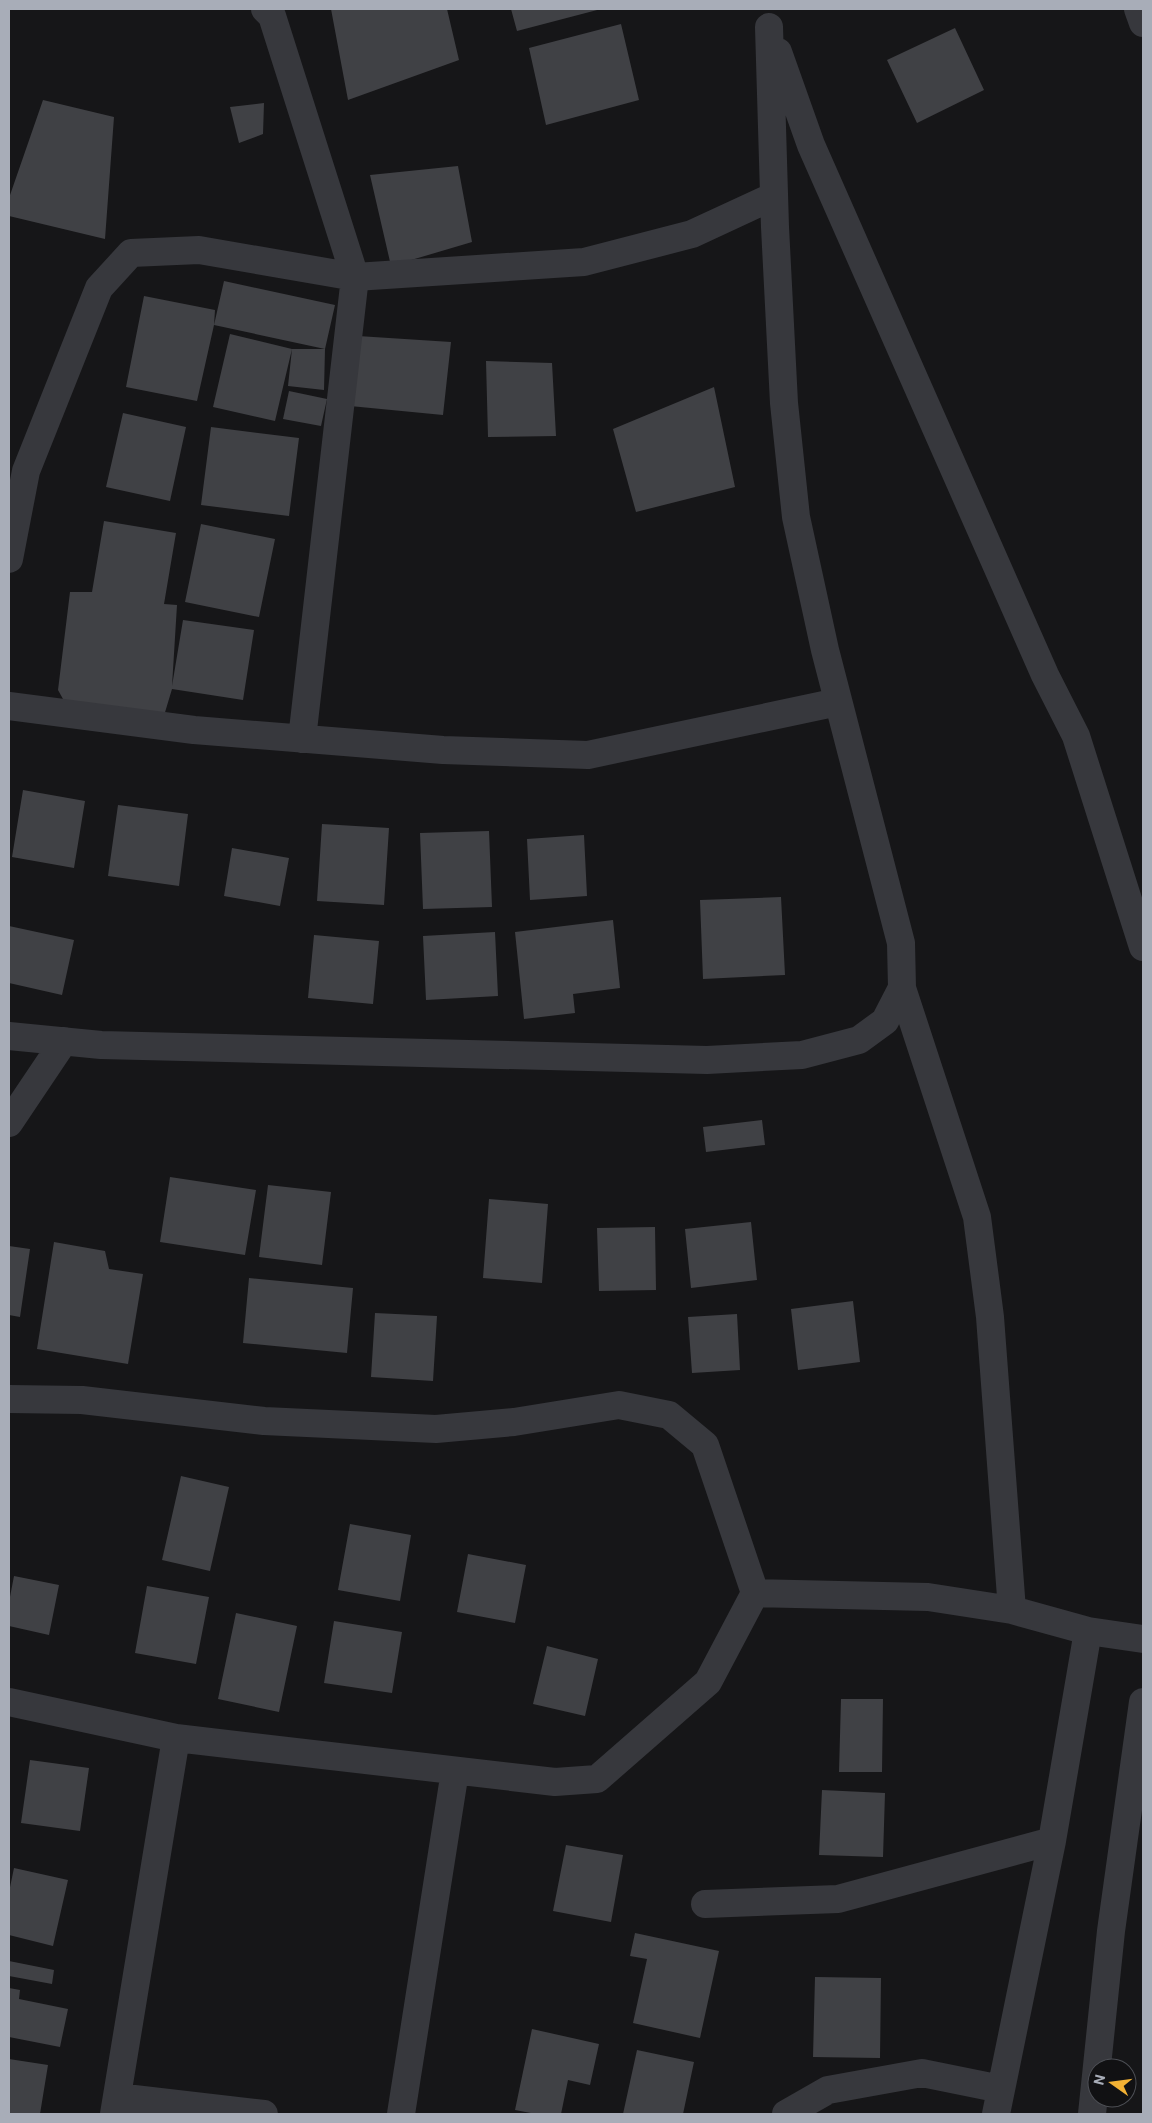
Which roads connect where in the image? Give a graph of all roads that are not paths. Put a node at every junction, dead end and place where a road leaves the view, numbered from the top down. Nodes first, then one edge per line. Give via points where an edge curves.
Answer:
1 (265, 9) edge
2 (1138, 9) edge
3 (767, 18) edge
4 (1143, 23) edge
5 (774, 196) junction
6 (355, 277) junction
7 (17, 469) edge
8 (9, 559) edge
9 (838, 702) junction
10 (9, 706) edge
11 (302, 739) junction
12 (1143, 947) edge
13 (902, 988) junction
14 (9, 1036) edge
15 (64, 1041) junction
16 (9, 1123) edge
17 (9, 1399) edge
18 (755, 1592) junction
19 (1012, 1610) junction
20 (1088, 1631) junction
21 (1143, 1639) edge
22 (9, 1702) edge
23 (1143, 1702) edge
24 (176, 1738) junction
25 (455, 1771) junction
26 (1052, 1841) junction
27 (705, 1904) dead end
28 (999, 2102) edge
29 (116, 2106) edge
30 (264, 2114) edge
31 (401, 2114) edge
32 (786, 2114) edge
33 (1092, 2114) edge

1 - 6 street via 272,16
2 - 4 street
3 - 5 street
3 - 12 street via 811,145 1040,666 1076,736
5 - 6 street via 692,234 584,262
5 - 9 street via 784,403 796,517
6 - 7 street via 199,250 131,253 99,288
6 - 11 street
7 - 8 street
9 - 11 street via 588,756 443,750
9 - 13 street via 901,943
10 - 11 street via 194,730
13 - 15 street via 885,1020 858,1040 802,1056 707,1060
13 - 19 street via 977,1218 990,1317
14 - 15 street
15 - 16 street
17 - 18 street via 82,1400 264,1421 436,1429 514,1422 619,1405 669,1415 705,1445
18 - 19 street via 928,1597
18 - 25 street via 708,1682 597,1779 555,1782
19 - 20 street
20 - 21 street
20 - 26 street
22 - 24 street
23 - 33 street via 1111,1931
24 - 25 street
24 - 29 street
25 - 31 street
26 - 27 street via 838,1899
26 - 28 street
28 - 32 street via 922,2074 828,2090
29 - 30 street

